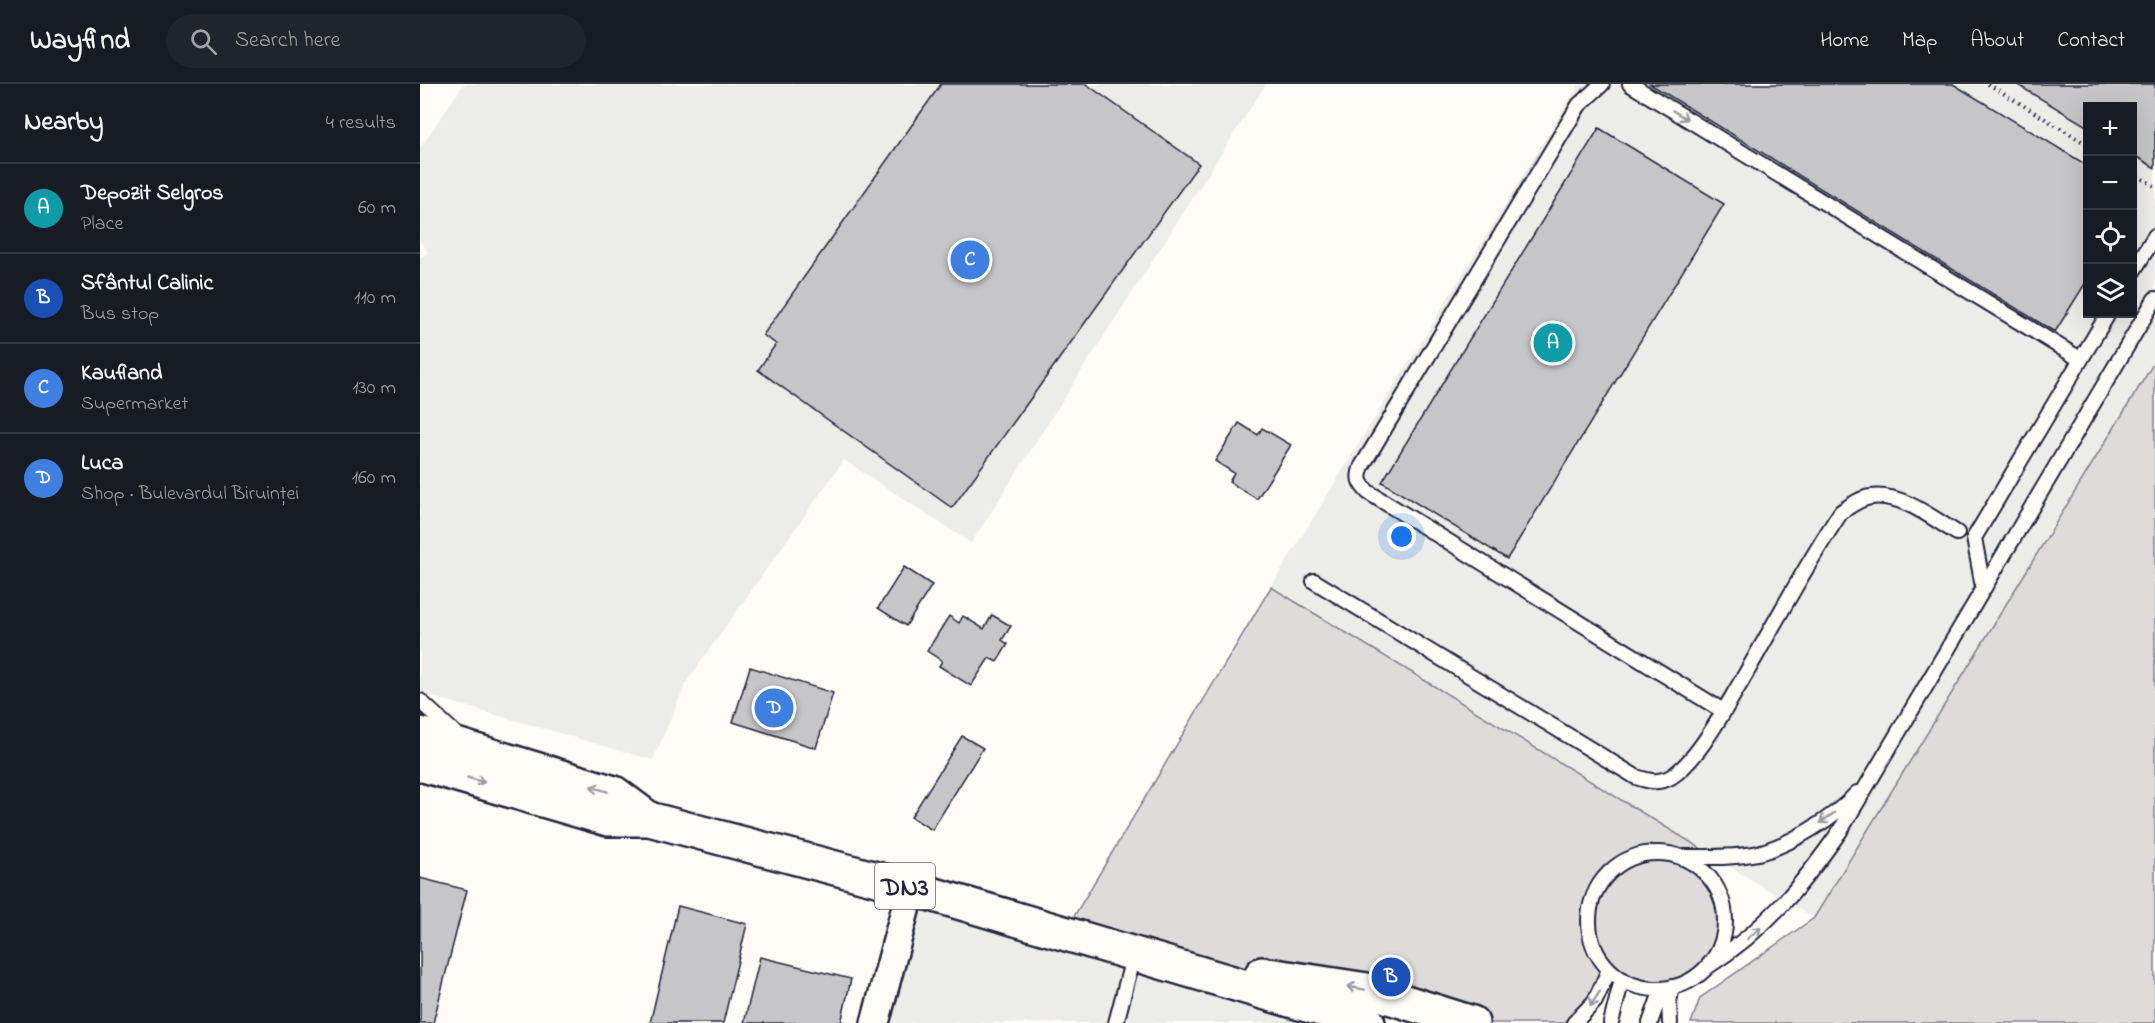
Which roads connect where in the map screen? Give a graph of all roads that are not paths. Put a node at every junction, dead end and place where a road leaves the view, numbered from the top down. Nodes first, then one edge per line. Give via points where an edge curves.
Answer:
1 (1602, 84) edge
2 (1630, 84) edge
3 (2155, 236) edge
4 (2137, 266) edge
5 (2155, 299) edge
6 (2106, 318) edge
7 (2080, 359) junction
8 (1958, 533) dead end
9 (1314, 581) dead end
10 (1983, 587) junction
11 (420, 701) edge
12 (1723, 711) junction
13 (420, 734) edge
14 (473, 749) junction
15 (420, 764) edge
16 (1870, 779) junction
17 (649, 819) junction
18 (1682, 857) junction
19 (911, 888) junction
20 (1146, 957) junction
21 (1707, 967) junction
22 (1609, 969) junction
23 (1622, 979) junction
24 (1667, 988) junction
25 (875, 1023) edge
26 (1116, 1023) edge
27 (1368, 1023) edge
28 (1472, 1023) edge
29 (1574, 1023) edge
30 (1611, 1023) edge
31 (1650, 1023) edge
32 (1670, 1023) edge

1 - 12 lane via 1579,105 1362,466 1360,484
2 -> 7 lane
3 - 4 lane
5 - 10 lane
6 - 7 lane
7 - 10 lane via 1974,538
8 - 12 lane via 1902,501 1888,498 1870,497 1841,512
9 - 12 lane via 1636,777 1653,782 1669,778 1681,769
10 - 16 lane
11 - 14 lane
13 - 14 main road, DN3
17 -> 14 main road, DN3 via 614,793
15 -> 17 main road, DN3 via 608,819
16 -> 18 lane via 1848,803 1813,828 1779,845 1758,853
21 -> 16 lane via 1775,915 1840,831
17 - 19 main road, DN3
18 - 21 lane via 1712,880 1721,897 1724,934
18 - 22 lane via 1659,852 1636,855 1615,866 1599,883 1590,905 1589,928 1595,951
19 - 20 main road, DN3
19 - 25 street
20 - 26 lane
20 - 27 main road, DN3
28 -> 20 main road, DN3 via 1367,990
21 - 24 lane via 1688,981
22 - 23 lane
22 -> 29 lane via 1594,1001
23 - 24 lane via 1641,987
23 - 30 lane
24 - 31 lane
24 - 32 lane

